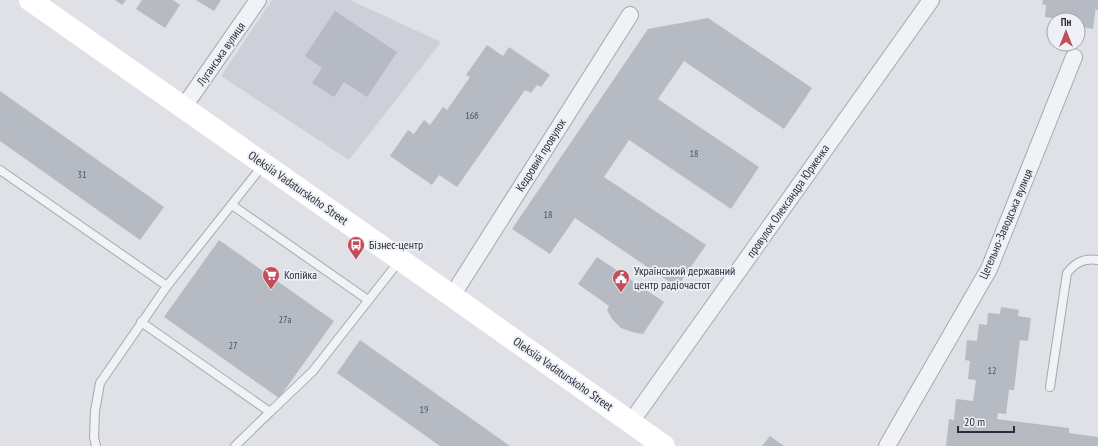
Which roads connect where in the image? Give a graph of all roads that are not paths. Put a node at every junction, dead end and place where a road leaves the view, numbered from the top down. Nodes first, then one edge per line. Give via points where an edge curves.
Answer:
1 (30, 0) edge
2 (258, 0) edge
3 (931, 0) edge
4 (630, 15) dead end
5 (1074, 57) dead end
6 (183, 108) junction
7 (264, 165) junction
8 (0, 170) edge
9 (232, 205) junction
10 (400, 260) junction
11 (1098, 260) edge
12 (167, 286) junction
13 (452, 296) junction
14 (368, 300) junction
15 (141, 322) junction
16 (1050, 387) dead end
17 (270, 412) junction
18 (631, 422) junction
19 (96, 446) edge
20 (235, 446) edge
21 (664, 446) edge
22 (887, 446) edge

1 - 6 main road, Oleksiia Vadaturskoho Street
2 - 6 street, Луганська вулиця
3 - 18 street, провулок Олександра Юрженка
4 - 13 street, Кедровий провулок
5 - 22 street, Цегельно-Заводська вулиця via 989,268
6 - 7 main road, Oleksiia Vadaturskoho Street
7 - 9 lane
7 - 10 main road, Oleksiia Vadaturskoho Street
8 - 12 lane
9 - 12 lane
9 - 14 lane
10 - 13 main road, Oleksiia Vadaturskoho Street
10 - 14 lane
11 - 16 lane via 1090,259 1074,264 1067,273
12 - 15 lane
13 - 18 main road, Oleksiia Vadaturskoho Street
14 - 17 lane via 313,371
15 - 17 lane
15 - 19 lane via 100,383 95,411
17 - 20 lane
18 - 21 main road, Oleksiia Vadaturskoho Street

